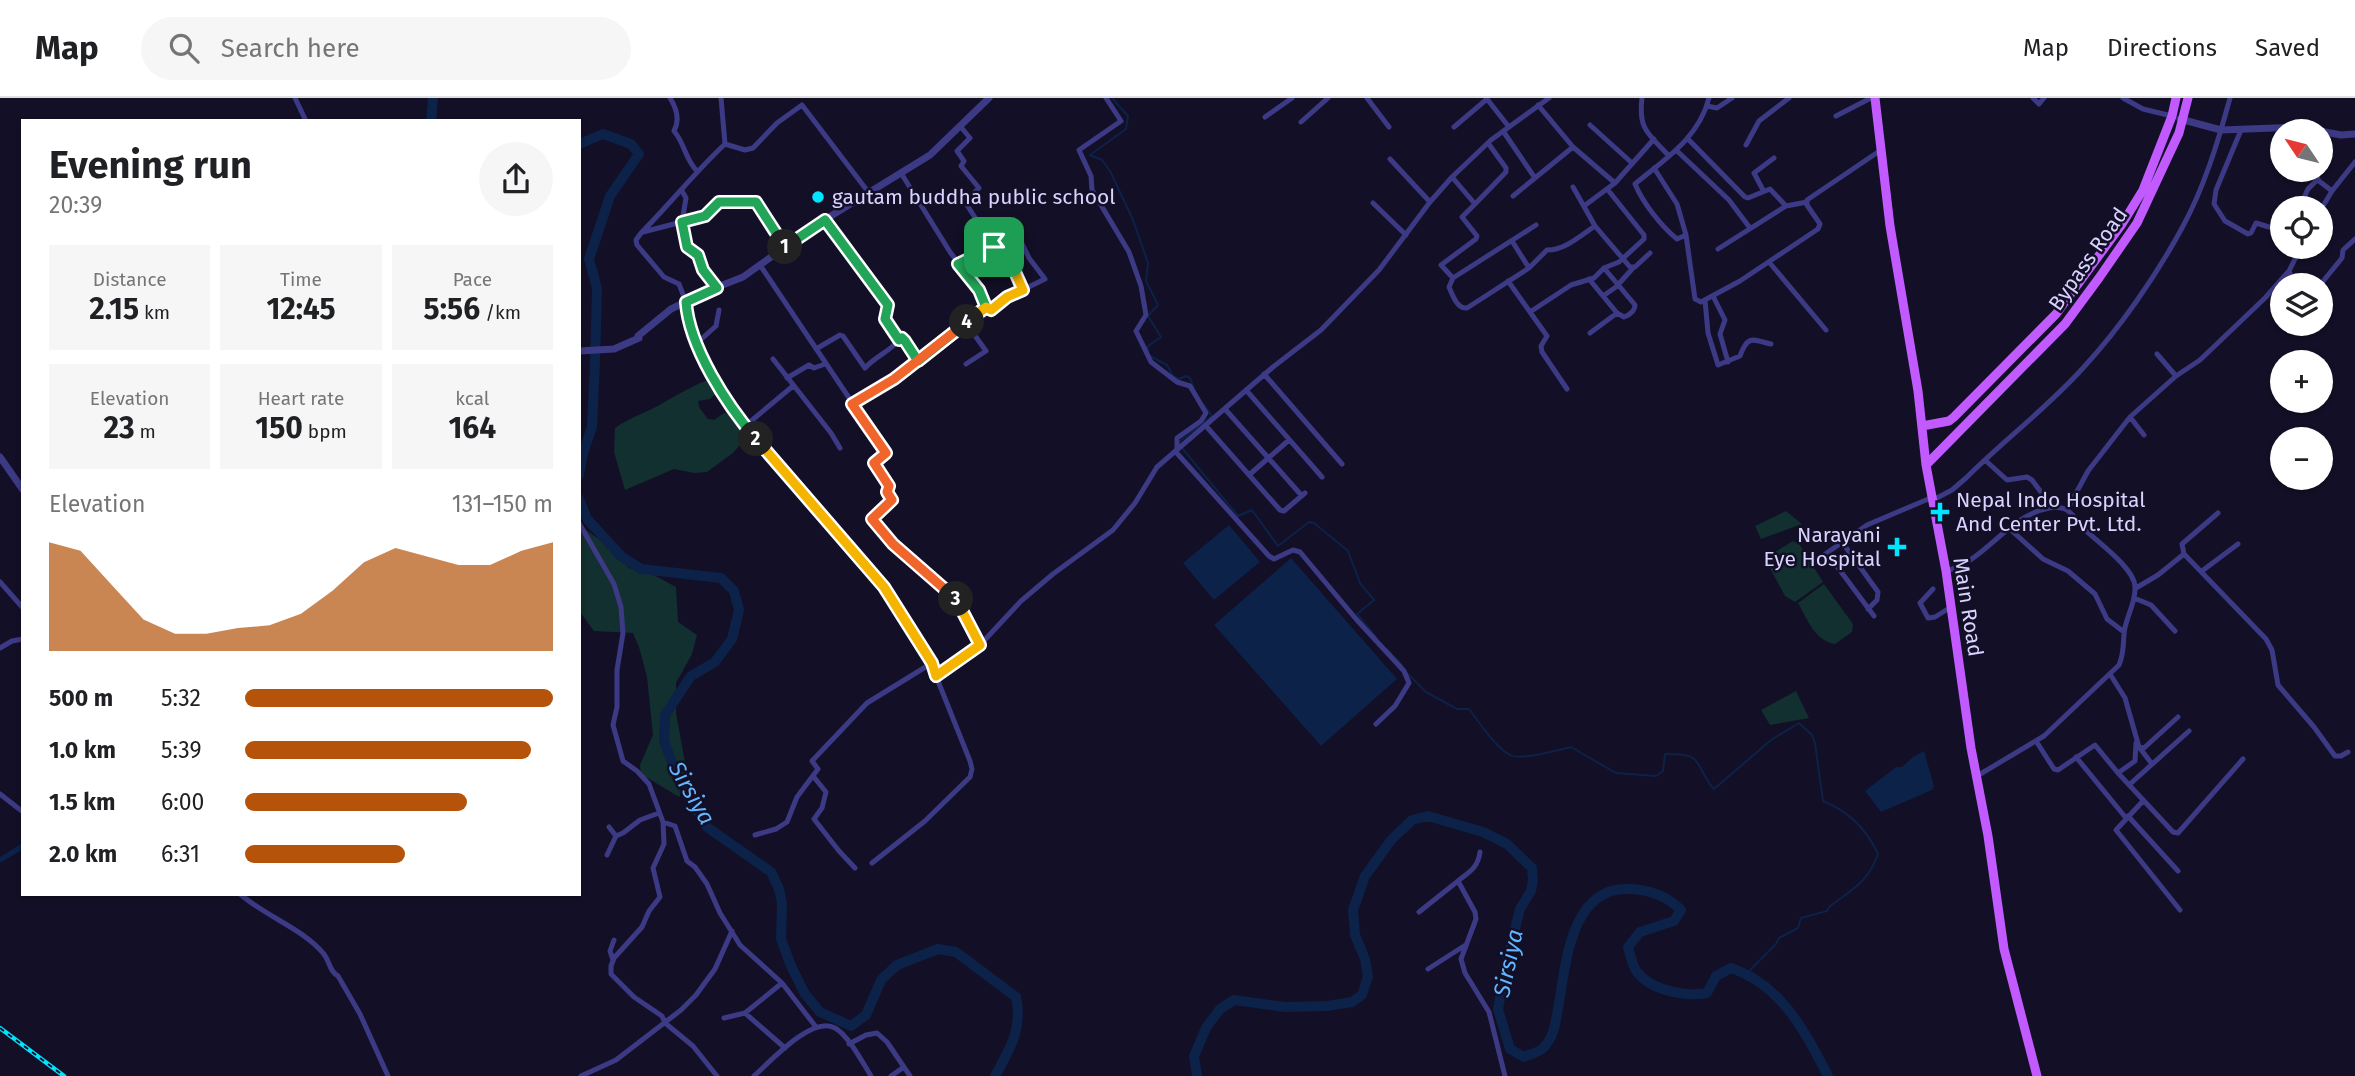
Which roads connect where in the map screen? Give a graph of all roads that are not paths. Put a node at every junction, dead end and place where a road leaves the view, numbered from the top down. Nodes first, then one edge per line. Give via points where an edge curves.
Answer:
1 (295, 98) edge
2 (670, 98) edge
3 (721, 98) edge
4 (989, 98) edge
5 (1106, 98) edge
6 (1292, 98) edge
7 (1328, 98) edge
8 (1367, 98) edge
9 (1549, 98) edge
10 (1642, 98) edge
11 (1709, 98) edge
12 (1732, 98) edge
13 (1789, 98) edge
14 (1873, 98) edge
15 (2033, 98) edge
16 (2044, 98) edge
17 (2123, 98) edge
18 (2176, 98) edge
19 (2188, 98) edge
20 (2230, 98) edge
21 (1487, 99) edge
22 (1538, 105) junction
23 (1707, 106) junction
24 (1836, 116) dead end
25 (2172, 116) junction
26 (1265, 117) dead end
27 (305, 119) edge
28 (2183, 120) junction
29 (1301, 122) dead end
30 (1590, 125) dead end
31 (960, 126) junction
32 (1389, 127) dead end
33 (1454, 127) dead end
34 (1506, 129) junction
35 (2221, 130) junction
36 (2270, 130) edge
37 (2241, 131) junction
38 (2333, 133) edge
39 (2355, 134) edge
40 (1654, 139) junction
41 (1688, 139) junction
42 (1488, 143) junction
43 (725, 144) junction
44 (1746, 145) dead end
45 (1573, 147) junction
46 (1883, 149) junction
47 (1676, 150) junction
48 (1670, 156) junction
49 (1390, 159) dead end
50 (1774, 159) dead end
51 (1632, 163) junction
52 (2354, 165) edge
53 (1654, 169) junction
54 (696, 171) junction
55 (901, 173) junction
56 (1452, 177) junction
57 (1535, 178) junction
58 (2316, 182) edge
59 (2322, 182) edge
60 (1615, 183) junction
61 (1573, 187) dead end
62 (1608, 190) junction
63 (1763, 190) junction
64 (681, 191) junction
65 (2332, 191) junction
66 (869, 194) junction
67 (1513, 196) dead end
68 (2304, 196) edge
69 (2329, 196) edge
70 (1430, 202) junction
71 (1807, 202) junction
72 (1373, 203) dead end
73 (1475, 204) junction
74 (1584, 206) junction
75 (1786, 206) junction
76 (825, 220) junction
77 (682, 222) junction
78 (1536, 225) dead end
79 (1595, 226) junction
80 (2270, 227) edge
81 (1750, 228) junction
82 (640, 233) junction
83 (1406, 235) junction
84 (1686, 235) junction
85 (2355, 239) edge
86 (1511, 241) junction
87 (785, 247) junction
88 (995, 247) junction
89 (1718, 249) dead end
90 (1650, 253) dead end
91 (1622, 258) junction
92 (2294, 259) edge
93 (1769, 262) junction
94 (958, 264) junction
95 (760, 265) junction
96 (1529, 268) junction
97 (1604, 268) junction
98 (1633, 268) junction
99 (2089, 271) junction
100 (2289, 271) joint
101 (2330, 273) edge
102 (1453, 278) junction
103 (2099, 278) junction
104 (1589, 279) junction
105 (1508, 281) junction
106 (1619, 285) junction
107 (717, 288) junction
108 (1023, 290) junction
109 (1603, 296) junction
110 (1713, 296) junction
111 (1705, 300) junction
112 (686, 302) junction
113 (986, 307) junction
114 (719, 310) dead end
115 (1530, 312) junction
116 (1617, 313) junction
117 (966, 323) junction
118 (1826, 330) dead end
119 (1590, 333) dead end
120 (899, 340) junction
121 (696, 343) junction
122 (1771, 344) dead end
123 (817, 349) junction
124 (581, 351) edge
125 (2157, 354) dead end
126 (773, 359) dead end
127 (918, 361) junction
128 (1728, 362) junction
129 (825, 364) junction
130 (966, 365) dead end
131 (1264, 374) junction
132 (2176, 376) junction
133 (787, 378) junction
134 (793, 386) junction
135 (1567, 389) dead end
136 (1246, 390) junction
137 (852, 404) junction
138 (1966, 405) junction
139 (1225, 409) junction
140 (1975, 413) junction
141 (2130, 417) junction
142 (745, 426) junction
143 (1206, 426) junction
144 (1922, 426) junction
145 (2144, 435) dead end
146 (1289, 440) junction
147 (840, 448) dead end
148 (1179, 448) junction
149 (0, 457) edge
150 (1268, 458) junction
151 (1985, 460) junction
152 (1342, 464) dead end
153 (1926, 465) junction
154 (1249, 475) junction
155 (1322, 477) dead end
156 (21, 487) edge
157 (1933, 499) junction
158 (2052, 507) junction
159 (2067, 510) junction
160 (2218, 513) dead end
161 (581, 526) edge
162 (2010, 529) junction
163 (1842, 542) junction
164 (2238, 544) dead end
165 (2184, 554) junction
166 (1945, 571) junction
167 (2203, 571) junction
168 (0, 582) edge
169 (2136, 588) junction
170 (1933, 589) dead end
171 (2134, 598) junction
172 (21, 606) edge
173 (1951, 607) junction
174 (1868, 608) junction
175 (1874, 616) dead end
176 (2175, 631) dead end
177 (2124, 632) junction
178 (0, 639) edge
179 (21, 640) edge
180 (9, 643) junction
181 (980, 645) junction
182 (0, 648) edge
183 (932, 663) junction
184 (2110, 674) junction
185 (936, 676) junction
186 (2178, 718) dead end
187 (1376, 724) dead end
188 (2189, 731) dead end
189 (2036, 741) junction
190 (2138, 745) junction
191 (2347, 752) dead end
192 (2076, 757) junction
193 (2242, 759) dead end
194 (2152, 764) junction
195 (2118, 773) junction
196 (813, 776) junction
197 (1977, 776) junction
198 (2129, 785) junction
199 (0, 794) edge
200 (2144, 801) junction
201 (21, 810) edge
202 (659, 813) junction
203 (2127, 817) junction
204 (663, 822) junction
205 (609, 827) dead end
206 (755, 835) dead end
207 (617, 836) junction
208 (1480, 852) dead end
209 (607, 855) dead end
210 (872, 863) dead end
211 (855, 868) dead end
212 (2178, 871) dead end
213 (1458, 881) junction
214 (242, 896) edge
215 (2179, 910) dead end
216 (1419, 912) dead end
217 (732, 931) junction
218 (614, 940) dead end
219 (1467, 944) junction
220 (613, 961) junction
221 (1428, 969) dead end
222 (782, 983) junction
223 (745, 1013) junction
224 (723, 1018) dead end
225 (665, 1023) junction
226 (816, 1027) junction
227 (849, 1044) junction
228 (785, 1048) junction
229 (904, 1067) junction
230 (388, 1076) edge
231 (581, 1076) edge
232 (717, 1076) edge
233 (754, 1076) edge
234 (870, 1076) edge
235 (891, 1076) edge
236 (910, 1076) edge
237 (1505, 1076) edge
238 (2037, 1076) edge

1 - 27 street
2 - 54 street via 678,118 674,131
3 - 43 street
4 - 31 street
5 - 148 street via 1121,121 1079,150 1091,176 1091,190 1129,252 1141,286 1146,315 1136,331 1147,358 1173,380 1190,386 1206,413 1177,438
6 - 26 street
7 - 29 street
8 - 32 street
9 - 22 street
10 - 40 street via 1641,121
11 - 23 street
12 - 23 street via 1717,108
13 - 44 street via 1759,121
14 - 24 street
14 - 46 main road, Main Road
15 - 16 street via 2039,104
17 - 25 street
18 - 25 main road, Bypass Road
19 - 28 main road, Bypass Road
20 - 35 street
21 - 33 street
21 - 34 street
22 - 34 street
22 - 45 street
23 - 41 street
25 - 28 street
25 - 99 main road, Bypass Road via 2143,190
28 - 35 street
28 - 103 main road, Bypass Road via 2137,223
30 - 51 street
31 - 55 street via 930,155
31 - 88 street via 970,138 957,151 964,161 961,166 979,188 965,202
34 - 42 street
34 - 57 street
35 - 37 street
35 - 151 street via 2183,226 2137,299 2085,367
36 - 37 street
37 - 80 street via 2214,204 2225,221 2248,234 2256,223
38 - 39 street
40 - 48 street
40 - 51 street
41 - 47 street
41 - 63 street via 1745,197
42 - 56 street
42 - 73 street via 1506,172
43 - 54 street
43 - 66 street via 753,148 803,104
45 - 57 street
45 - 60 street
46 - 71 street
46 - 144 main road, Main Road via 1889,218
47 - 48 street
47 - 81 street via 1712,181
48 - 53 street
49 - 70 street
50 - 63 street via 1754,173
51 - 60 street
52 - 65 street
53 - 84 street via 1677,204
53 - 84 street via 1635,186 1673,236
54 - 64 street
55 - 66 street
55 - 94 street
56 - 70 street
56 - 73 street
57 - 67 street
58 - 68 street
59 - 65 street
60 - 62 street
61 - 74 street
62 - 74 street
62 - 91 street via 1644,235
63 - 75 street via 1770,189
64 - 77 street via 686,198
64 - 82 street
65 - 69 street
66 - 76 street
70 - 83 street
71 - 75 street
71 - 93 street via 1820,224 1818,229
72 - 83 street
73 - 102 street via 1462,217 1476,239 1441,265
74 - 79 street
75 - 81 street
76 - 87 street
76 - 120 street via 888,305 885,319
77 - 82 street
77 - 87 street via 705,216 719,202 756,202
77 - 107 street via 687,247 698,255
78 - 86 street
79 - 91 street
79 - 96 street via 1557,250 1547,250
81 - 89 street
82 - 112 street via 637,245 664,277 679,284
83 - 131 street via 1343,310
84 - 111 street via 1695,299
85 - 101 street
86 - 96 street
86 - 102 street
87 - 95 street
88 - 94 street
88 - 108 street
88 - 108 street via 1017,233 1045,279
90 - 98 street
91 - 97 street
91 - 98 street
92 - 100 street
93 - 110 street
93 - 118 street
94 - 113 street
95 - 107 street
95 - 123 street
96 - 105 street
97 - 104 street
97 - 106 street
98 - 106 street
99 - 103 main road
99 - 138 main road, Bypass Road via 2056,314
100 - 132 street via 2200,360
102 - 105 street via 1449,287 1463,308
103 - 140 main road, Bypass Road via 2064,324
104 - 109 street
104 - 115 street via 1571,285
105 - 115 street
106 - 109 street
106 - 116 street via 1635,308 1624,317
107 - 112 street
108 - 113 street via 991,310
109 - 116 street
110 - 111 street
110 - 128 street via 1725,320 1720,334
111 - 128 street via 1715,360 1718,365
112 - 121 street
112 - 124 street via 660,317 639,338 614,349
113 - 117 street
114 - 121 street via 716,326
115 - 135 street via 1547,336 1542,352
116 - 119 street
117 - 127 street
117 - 130 street via 986,351
120 - 123 street via 865,368 843,336
120 - 127 street via 905,341
121 - 142 street
122 - 128 street via 1749,341 1740,356
123 - 129 street
125 - 132 street
126 - 133 street
127 - 137 street
129 - 133 street via 809,365
129 - 137 street
131 - 136 street
131 - 152 street
132 - 141 street
133 - 134 street
134 - 142 street
134 - 147 street
136 - 139 street
136 - 146 street
137 - 181 street via 886,453 874,463 892,500 872,519 893,544 959,602
138 - 140 main road
138 - 144 main road, Bypass Road via 1949,421
139 - 143 street
139 - 150 street
140 - 153 main road, Bypass Road
141 - 145 street
141 - 159 street via 2088,471
142 - 183 street via 884,587
143 - 148 street
143 - 154 street
144 - 153 main road, Main Road
146 - 150 street
146 - 155 street
148 - 181 street via 1148,478 1123,520 1021,601
148 - 187 street via 1269,556 1274,559 1293,550 1300,552 1404,671 1409,682 1406,690
149 - 156 street
150 - 154 street
150 - 154 street via 1303,495 1289,508 1280,510
151 - 157 street via 1952,490
151 - 158 street via 2007,480 2032,480
153 - 157 main road, Main Road
157 - 163 street via 1867,525
157 - 166 main road, Main Road
158 - 159 street
158 - 162 street via 2029,515
159 - 169 street via 2119,561
160 - 165 street via 2182,544
161 - 202 street via 614,584 621,607 623,633 613,725 623,761 649,784
162 - 166 street via 1965,565
162 - 177 street via 2043,559 2087,586 2098,598 2106,620
163 - 174 street via 1878,592
163 - 174 street via 1824,555
164 - 167 street
165 - 167 street
165 - 169 street
166 - 173 main road, Main Road
167 - 191 street via 2270,645 2278,685 2335,756
168 - 172 street
169 - 171 street
170 - 173 street via 1920,603 1928,618
171 - 176 street via 2151,605
171 - 177 street
173 - 197 main road, Main Road
174 - 175 street
177 - 184 street via 2122,659
178 - 180 street
179 - 180 street
180 - 182 street
181 - 185 street
183 - 185 street
183 - 196 street via 867,703 812,761 818,769
184 - 189 street
184 - 190 street via 2125,698
185 - 210 street via 970,761 970,777
186 - 190 street via 2144,748
188 - 194 street
189 - 192 street via 2054,769
189 - 197 street
190 - 194 street
190 - 195 street via 2134,761
192 - 195 street via 2095,745
192 - 203 street
193 - 200 street via 2178,833
194 - 198 street
195 - 198 street
196 - 206 street via 786,822
196 - 211 street via 826,792 814,819
197 - 238 main road, Main Road via 2004,949
198 - 200 street
199 - 201 street
200 - 203 street
202 - 204 street
202 - 207 street
203 - 212 street
203 - 215 street via 2117,834
204 - 217 street via 675,826 687,861 707,884
204 - 220 street via 664,844 653,868 660,897 642,928
205 - 207 street
207 - 209 street
208 - 213 street via 1479,863
213 - 216 street
213 - 219 street via 1476,919
214 - 230 street via 302,934 324,954 360,1014
217 - 222 street
217 - 225 street via 707,981
218 - 220 street
219 - 221 street
219 - 237 street via 1461,960 1489,1012
220 - 225 street via 611,974
222 - 223 street
222 - 226 street
223 - 224 street
223 - 228 street
225 - 231 street via 616,1060
225 - 232 street via 693,1046
226 - 227 street via 835,1028
226 - 228 street
227 - 229 street via 877,1033
227 - 234 street
228 - 233 street
229 - 235 street
229 - 236 street

